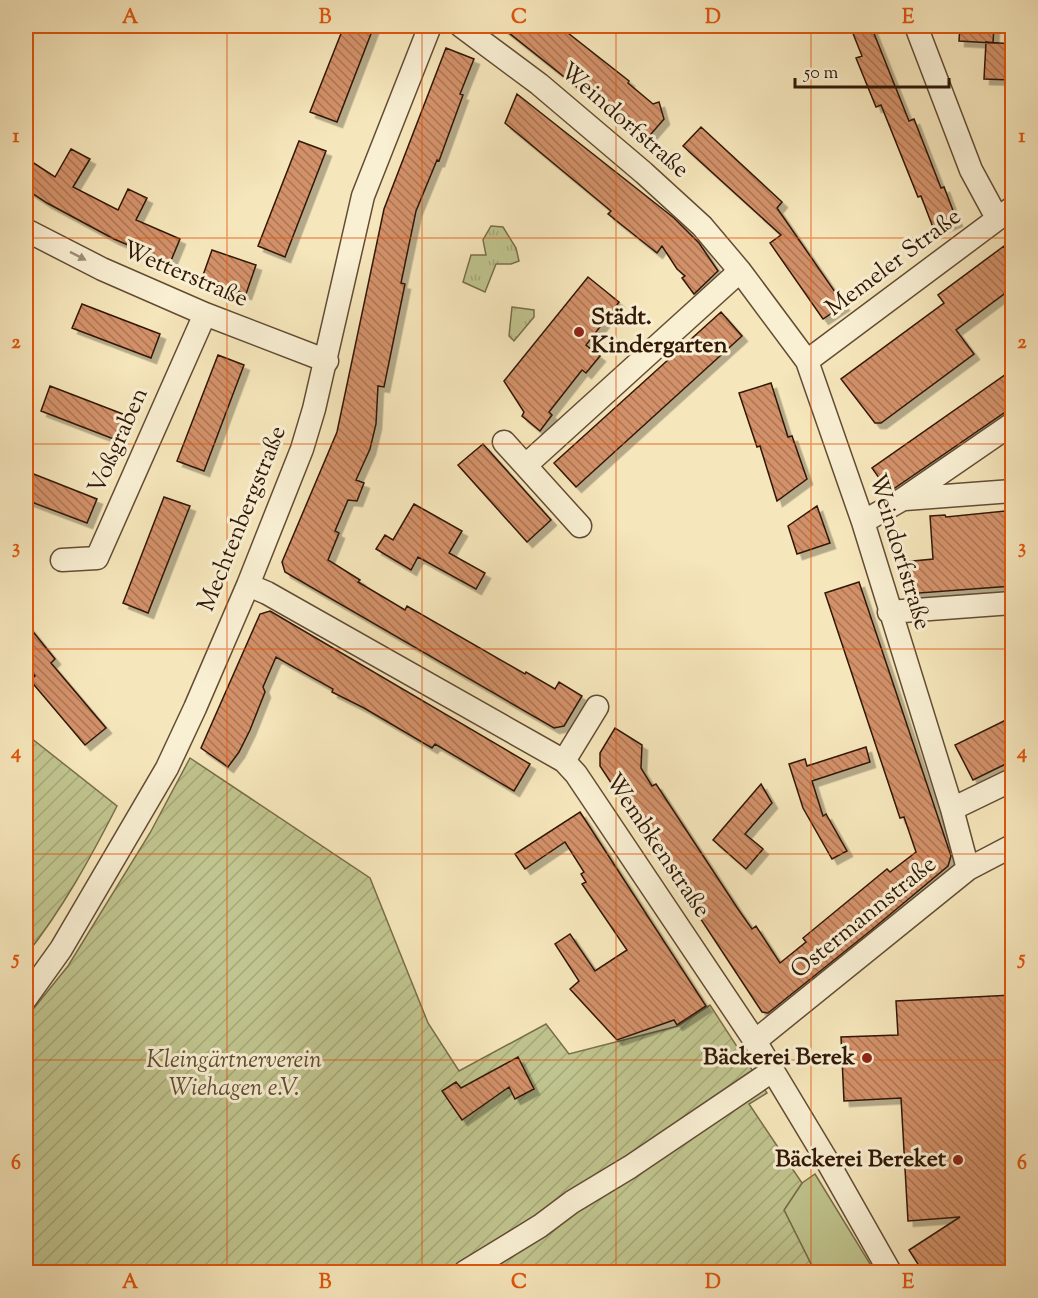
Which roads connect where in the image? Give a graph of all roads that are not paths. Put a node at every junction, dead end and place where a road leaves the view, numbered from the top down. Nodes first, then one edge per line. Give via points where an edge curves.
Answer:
1 (430, 26) edge
2 (461, 26) edge
3 (916, 26) edge
4 (1005, 213) edge
5 (26, 230) edge
6 (740, 271) junction
7 (205, 314) junction
8 (327, 361) junction
9 (807, 361) junction
10 (1012, 424) edge
11 (504, 442) dead end
12 (526, 465) junction
13 (1012, 491) edge
14 (903, 499) junction
15 (862, 522) junction
16 (580, 526) dead end
17 (62, 560) dead end
18 (248, 585) junction
19 (1012, 603) edge
20 (889, 612) junction
21 (597, 707) dead end
22 (564, 761) junction
23 (1012, 780) edge
24 (952, 809) junction
25 (1012, 846) edge
26 (968, 869) junction
27 (26, 998) edge
28 (755, 1041) junction
29 (772, 1071) junction
30 (465, 1272) edge
31 (890, 1272) edge

1 - 8 street, Mechtenbergstraße via 363,196
2 - 6 street, Weindorfstraße via 539,84 644,173 702,226
3 - 4 street via 971,170
4 - 9 street, Memeler Straße
5 -> 7 street, Wetterstraße via 102,269
6 - 9 street, Weindorfstraße
6 - 12 street
7 - 8 street, Wetterstraße
7 - 17 street, Voßgraben via 97,558
8 - 18 street, Mechtenbergstraße via 302,449
9 - 15 street, Weindorfstraße
10 - 14 street
11 - 12 street
12 - 16 street
13 - 14 street
14 - 15 street
15 - 20 street, Weindorfstraße
18 - 22 street, Wembkenstraße
18 - 27 street, Mechtenbergstraße via 167,768 67,939
19 - 20 street
20 - 24 street, Weindorfstraße
21 - 22 street
22 - 28 street, Wembkenstraße
23 - 24 street
24 - 26 street, Weindorfstraße
25 - 26 street, Ostermannstraße
26 - 28 street, Ostermannstraße
28 - 29 street, Wembkenstraße
29 - 30 street
29 - 31 street, Wembkenstraße

